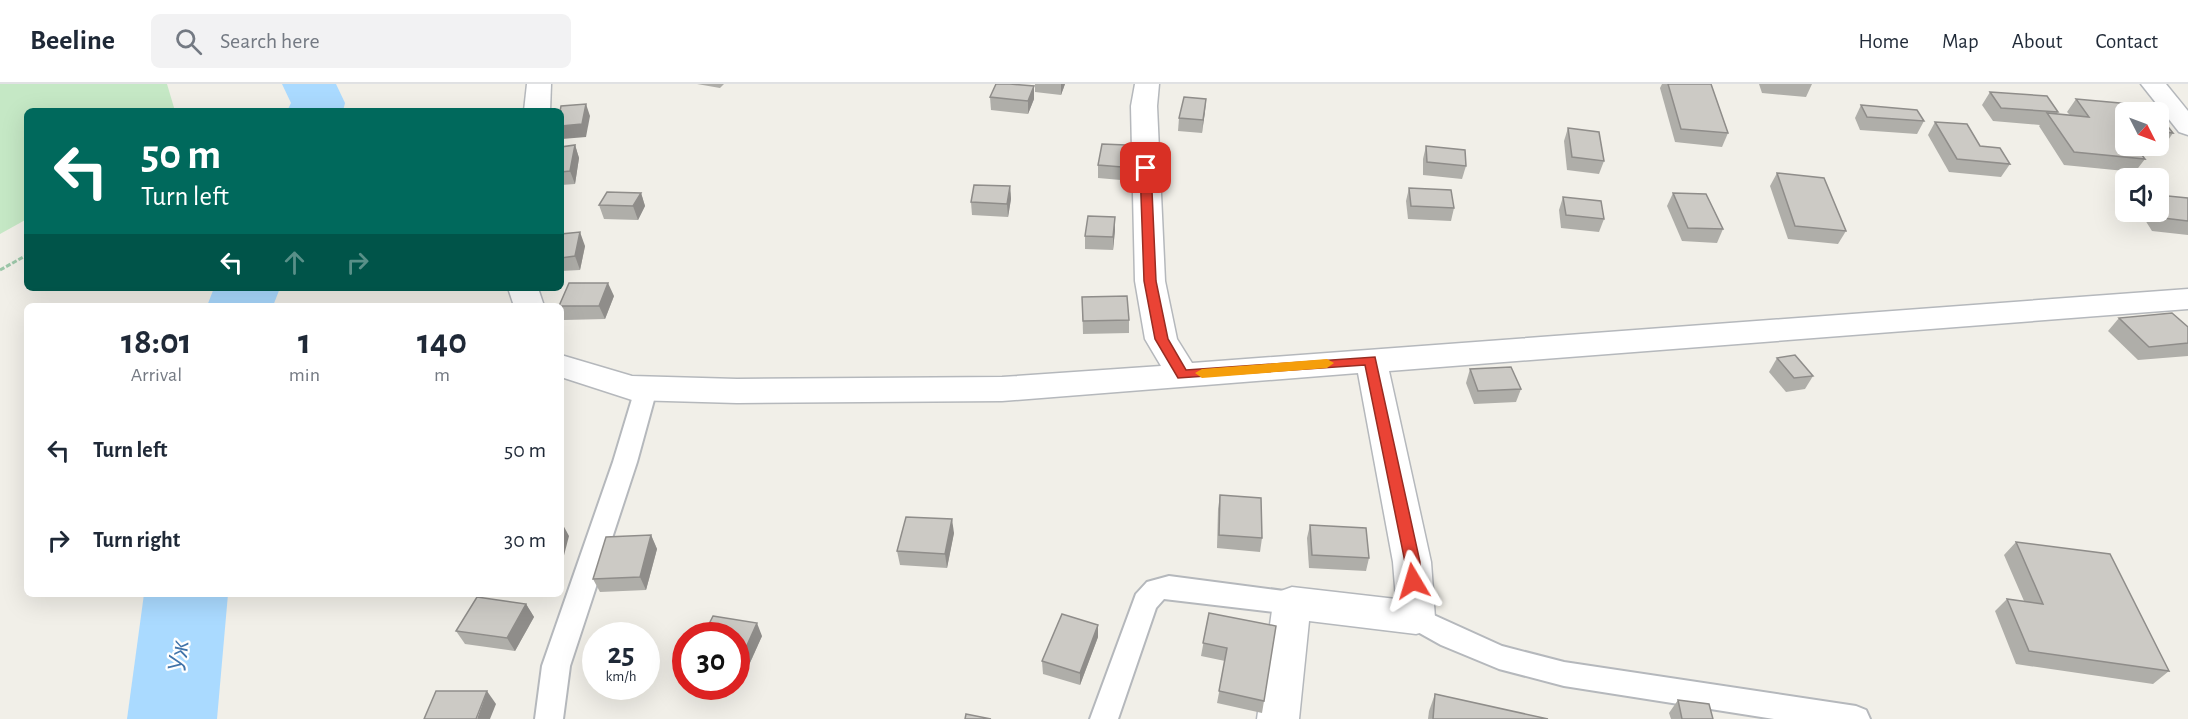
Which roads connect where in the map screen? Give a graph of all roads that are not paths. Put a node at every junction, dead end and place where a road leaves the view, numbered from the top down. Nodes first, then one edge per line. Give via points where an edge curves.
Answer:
1 (539, 84) edge
2 (1147, 84) edge
3 (2153, 84) edge
4 (537, 108) edge
5 (2188, 127) edge
6 (2188, 299) edge
7 (1371, 360) junction
8 (564, 367) edge
9 (1183, 375) junction
10 (646, 388) junction
11 (1292, 603) junction
12 (1416, 618) junction
13 (1104, 718) edge
14 (549, 719) edge
15 (1278, 719) edge
16 (1856, 719) edge

1 - 4 street
2 - 9 street via 1144,106 1150,281 1161,339
3 - 5 street
6 - 7 street
7 - 9 street
7 - 12 street via 1412,562
8 - 10 street via 632,388
9 - 10 street via 1002,389 737,392
10 - 14 lane via 556,666
11 - 12 street
11 - 13 lane via 1169,586 1156,590 1145,602
11 - 15 street
12 - 16 lane via 1499,657 1564,674

